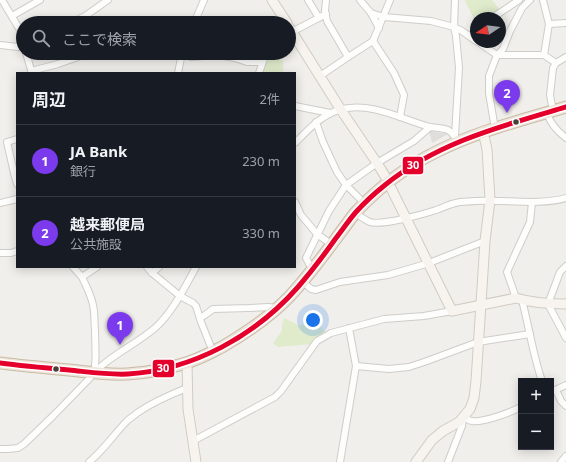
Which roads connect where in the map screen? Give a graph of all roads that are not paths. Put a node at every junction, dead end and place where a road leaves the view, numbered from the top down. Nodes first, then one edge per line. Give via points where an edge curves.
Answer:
1 (2, 0) edge
2 (40, 0) edge
3 (204, 0) edge
4 (272, 0) edge
5 (308, 0) edge
6 (326, 0) edge
7 (360, 0) edge
8 (390, 0) edge
9 (455, 0) edge
10 (519, 0) edge
11 (530, 0) edge
12 (544, 0) edge
13 (104, 1) edge
14 (501, 12) edge
15 (371, 13) junction
16 (326, 14) junction
17 (12, 16) junction
18 (85, 16) edge
19 (197, 16) edge
20 (282, 16) edge
21 (319, 18) junction
22 (384, 18) junction
23 (16, 23) edge
24 (566, 23) edge
25 (549, 24) junction
26 (454, 27) junction
27 (296, 28) edge
28 (379, 28) junction
29 (470, 36) edge
30 (296, 40) edge
31 (373, 41) junction
32 (0, 45) edge
33 (16, 47) edge
34 (487, 48) edge
35 (497, 55) junction
36 (544, 55) junction
37 (348, 57) junction
38 (566, 57) edge
39 (28, 60) edge
40 (69, 60) edge
41 (180, 60) edge
42 (241, 60) edge
43 (262, 62) joint
44 (556, 63) junction
45 (31, 72) edge
46 (178, 72) edge
47 (260, 72) edge
48 (320, 76) junction
49 (296, 106) edge
50 (566, 107) edge
51 (341, 110) junction
52 (550, 112) junction
53 (330, 113) junction
54 (400, 117) junction
55 (316, 122) junction
56 (430, 127) junction
57 (495, 128) junction
58 (484, 132) junction
59 (566, 138) edge
60 (16, 139) edge
61 (456, 139) junction
62 (296, 142) edge
63 (376, 163) junction
64 (16, 181) edge
65 (388, 182) junction
66 (346, 185) junction
67 (566, 198) edge
68 (16, 199) edge
69 (490, 200) junction
70 (0, 202) edge
71 (532, 202) junction
72 (364, 203) junction
73 (296, 205) edge
74 (355, 213) junction
75 (405, 218) junction
76 (317, 234) junction
77 (485, 241) junction
78 (331, 244) junction
79 (16, 251) edge
80 (0, 253) edge
81 (429, 263) junction
82 (566, 266) edge
83 (74, 268) edge
84 (96, 268) edge
85 (148, 268) edge
86 (158, 268) edge
87 (195, 268) edge
88 (312, 269) junction
89 (152, 273) junction
90 (82, 277) junction
91 (302, 281) junction
92 (180, 296) junction
93 (519, 299) junction
94 (481, 304) junction
95 (548, 304) junction
96 (566, 304) edge
97 (277, 308) junction
98 (452, 311) junction
99 (200, 318) junction
100 (349, 328) junction
101 (530, 334) junction
102 (566, 338) edge
103 (478, 342) junction
104 (212, 352) junction
105 (0, 363) edge
106 (187, 363) junction
107 (356, 366) junction
108 (94, 373) junction
109 (541, 378) edge
110 (566, 385) edge
111 (187, 388) junction
112 (554, 391) edge
113 (554, 392) edge
114 (566, 406) edge
115 (518, 408) edge
116 (463, 417) junction
117 (193, 441) junction
118 (0, 450) edge
119 (566, 456) edge
120 (89, 462) edge
121 (196, 462) edge
122 (340, 462) edge
123 (416, 462) edge
124 (448, 462) edge
125 (561, 462) edge

1 - 17 street
2 - 17 street
3 - 19 street
4 - 20 street
5 - 21 street
6 - 16 street
7 - 15 street
8 - 22 street
9 - 26 street
10 - 14 street
11 - 35 street via 522,8 503,48
12 - 25 street
13 - 18 street
15 - 22 street
15 - 28 street
16 - 21 street
16 - 37 street
17 - 23 street
21 - 27 street
22 - 26 street via 431,21
22 - 28 street
24 - 25 street
25 - 36 street
26 - 29 street
26 - 61 street via 459,68
28 - 31 street
30 - 48 street
31 - 37 street
31 - 54 street via 394,73 404,95
32 - 33 street
34 - 35 street
35 - 36 street
35 - 57 street via 489,76
36 - 44 street
37 - 48 street
38 - 44 street
39 - 45 street
40 - 45 street
41 - 46 street
42 - 43 street
43 - 47 street
44 - 52 street via 553,68
48 - 51 street
49 - 53 street
50 - 52 highway
51 - 53 street
51 - 54 street via 362,107
51 - 63 street
52 - 57 highway
52 - 59 street via 548,119
53 - 55 street
54 - 56 street
55 - 62 street
55 - 66 street via 336,172
56 - 61 street via 449,131
56 - 63 street via 414,141
57 - 58 highway
58 - 61 highway
58 - 69 street
60 - 64 street via 7,142
61 - 65 highway
63 - 65 street
63 - 66 street
65 - 72 highway
65 - 75 street
66 - 72 street
66 - 76 street
67 - 71 street
68 - 70 street
69 - 71 street
69 - 75 street via 457,202
69 - 77 street
71 - 93 street via 530,222 507,272
72 - 74 highway
73 - 76 street via 300,215
74 - 75 street via 371,223 379,224
74 - 78 highway
75 - 81 street
76 - 78 street
76 - 88 street via 306,258
77 - 81 street
77 - 94 street
78 - 88 highway
79 - 80 street
81 - 91 street via 388,275 340,282 316,290 311,290
81 - 98 street
82 - 95 street via 560,272
83 - 90 street
84 - 90 street
85 - 89 street
86 - 89 street
87 - 92 street
88 - 91 highway
89 - 92 street
90 - 108 street via 94,307 97,352
91 - 97 highway
92 - 99 street via 196,306
92 - 108 street via 154,330
93 - 94 street
93 - 95 street
93 - 101 street
94 - 98 street
94 - 103 street
95 - 96 street
95 - 102 street
97 - 99 street via 213,309
97 - 104 highway via 239,337
98 - 100 street via 384,319
99 - 104 street
100 - 107 street
100 - 117 street via 331,333 317,341 275,396
101 - 103 street
101 - 109 street
103 - 107 street via 409,366 389,369
103 - 116 street via 474,398 470,409
104 - 106 highway
105 - 108 highway
106 - 108 highway via 136,373
106 - 111 street
107 - 122 street
108 - 118 street via 24,444 18,448
110 - 112 street
111 - 117 street
111 - 120 street via 154,402 128,420
113 - 114 street
115 - 116 street via 478,421
116 - 123 street via 432,440
116 - 124 street
117 - 121 street
119 - 125 street

